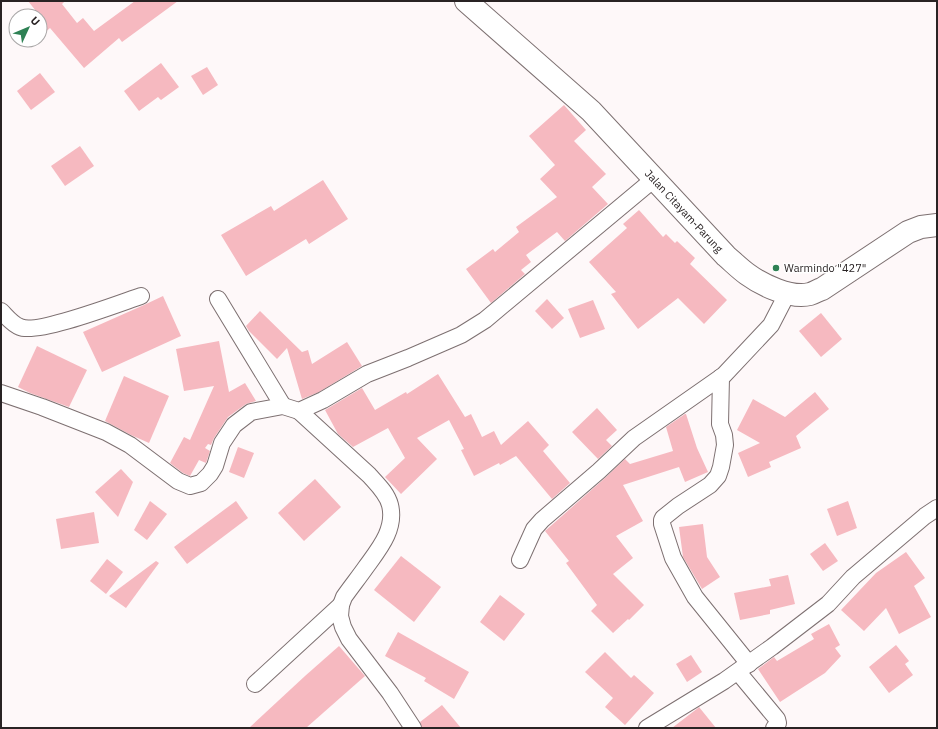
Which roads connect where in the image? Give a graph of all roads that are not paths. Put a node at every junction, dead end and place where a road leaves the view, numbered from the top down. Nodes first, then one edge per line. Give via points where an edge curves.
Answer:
1 (466, 1) edge
2 (654, 179) junction
3 (937, 225) edge
4 (787, 294) junction
5 (141, 296) dead end
6 (218, 299) dead end
7 (1, 311) edge
8 (721, 377) junction
9 (1, 393) edge
10 (283, 406) junction
11 (299, 411) junction
12 (937, 508) edge
13 (520, 560) dead end
14 (341, 605) junction
15 (743, 668) junction
16 (255, 684) dead end
17 (413, 728) edge
18 (647, 728) edge
19 (774, 728) edge

1 - 2 street, Jalan Citayam-Parung via 591,111
2 - 4 street, Jalan Citayam-Parung via 726,256 748,274
2 - 11 street via 479,324 461,335 367,374
3 - 4 street, Jalan Citayam-Parung via 908,232 822,289 810,294
4 - 8 street via 771,326
5 - 7 street via 80,317 32,328 21,328
6 - 10 street
8 - 13 street via 634,438 542,520 534,529
8 - 15 street via 720,424 725,445 718,476 710,485 663,518 662,524 673,558 695,597 714,621
9 - 10 street via 106,432 130,445 178,481 190,486 201,483 210,474 222,443 234,425 251,412
10 - 11 street
11 - 14 street via 374,480 386,495 390,506 387,535
12 - 15 street via 853,577 828,604
14 - 16 street
14 - 17 street via 340,616 350,639
15 - 18 street
15 - 19 street via 777,719 778,723

